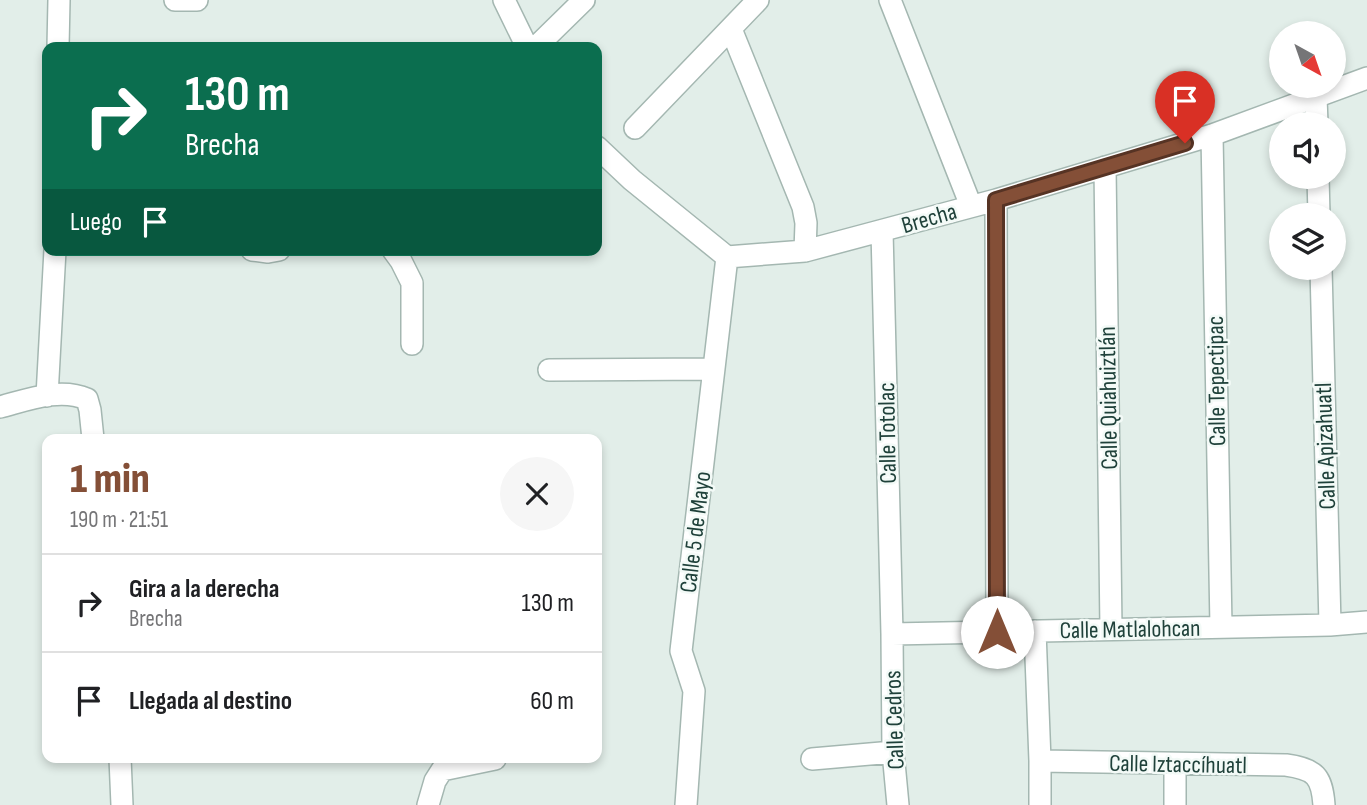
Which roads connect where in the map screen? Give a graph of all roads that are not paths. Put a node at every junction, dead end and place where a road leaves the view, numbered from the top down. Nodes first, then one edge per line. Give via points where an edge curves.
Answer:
1 (59, 0) edge
2 (175, 0) edge
3 (197, 0) edge
4 (504, 0) edge
5 (584, 0) edge
6 (758, 0) edge
7 (890, 0) edge
8 (731, 29) junction
9 (58, 42) edge
10 (525, 42) edge
11 (541, 42) edge
12 (1367, 79) edge
13 (1346, 86) edge
14 (1313, 98) edge
15 (635, 128) dead end
16 (1212, 135) junction
17 (602, 152) edge
18 (1105, 167) junction
19 (996, 200) junction
20 (971, 206) junction
21 (882, 231) junction
22 (805, 251) junction
23 (55, 256) edge
24 (397, 256) edge
25 (727, 257) junction
26 (1321, 280) edge
27 (412, 344) dead end
28 (549, 369) dead end
29 (714, 369) junction
30 (47, 396) junction
31 (0, 407) edge
32 (92, 434) edge
33 (1367, 622) edge
34 (1330, 625) junction
35 (1221, 627) junction
36 (1111, 629) junction
37 (1035, 631) junction
38 (997, 632) junction
39 (892, 634) junction
40 (893, 752) junction
41 (812, 759) dead end
42 (1040, 761) junction
43 (120, 763) edge
44 (476, 763) edge
45 (1175, 764) junction
46 (122, 805) edge
47 (428, 805) edge
48 (686, 805) edge
49 (898, 805) edge
50 (1040, 805) edge
51 (1175, 805) edge
52 (1324, 805) edge

1 - 9 street
2 - 3 street
4 - 10 street
5 - 11 street
6 - 8 street
7 - 20 street
8 - 15 street
8 - 22 street via 803,207
12 - 13 street, Brecha
14 - 16 street, Brecha
16 - 18 street, Brecha
16 - 35 street, Calle Tepectipac
17 - 25 street
18 - 19 street, Brecha
18 - 36 street, Calle Quiahuiztlán
19 - 20 street, Brecha
19 - 38 street
20 - 21 street, Brecha
21 - 22 street, Brecha
21 - 39 street, Calle Totolac
22 - 25 street, Brecha
23 - 30 street
24 - 27 street via 412,283
25 - 29 street, Calle 5 de Mayo
26 - 34 street, Calle Apizahuatl
28 - 29 street
29 - 48 street, Calle 5 de Mayo via 681,651 694,691
30 - 31 street
30 - 32 street via 76,394 87,399
33 - 34 street, Calle Matlalohcan
34 - 35 street, Calle Matlalohcan
35 - 36 street, Calle Matlalohcan
36 - 37 street, Calle Matlalohcan
37 - 38 street, Calle Matlalohcan
37 - 42 street
38 - 39 street, Calle Matlalohcan
39 - 40 street, Calle Cedros
40 - 41 street
40 - 49 street, Calle Cedros
42 - 45 street, Calle Iztaccíhuatl
42 - 50 street
43 - 46 street
44 - 47 street via 442,770
45 - 51 street
45 - 52 street, Calle Iztaccíhuatl via 1303,767 1323,787

